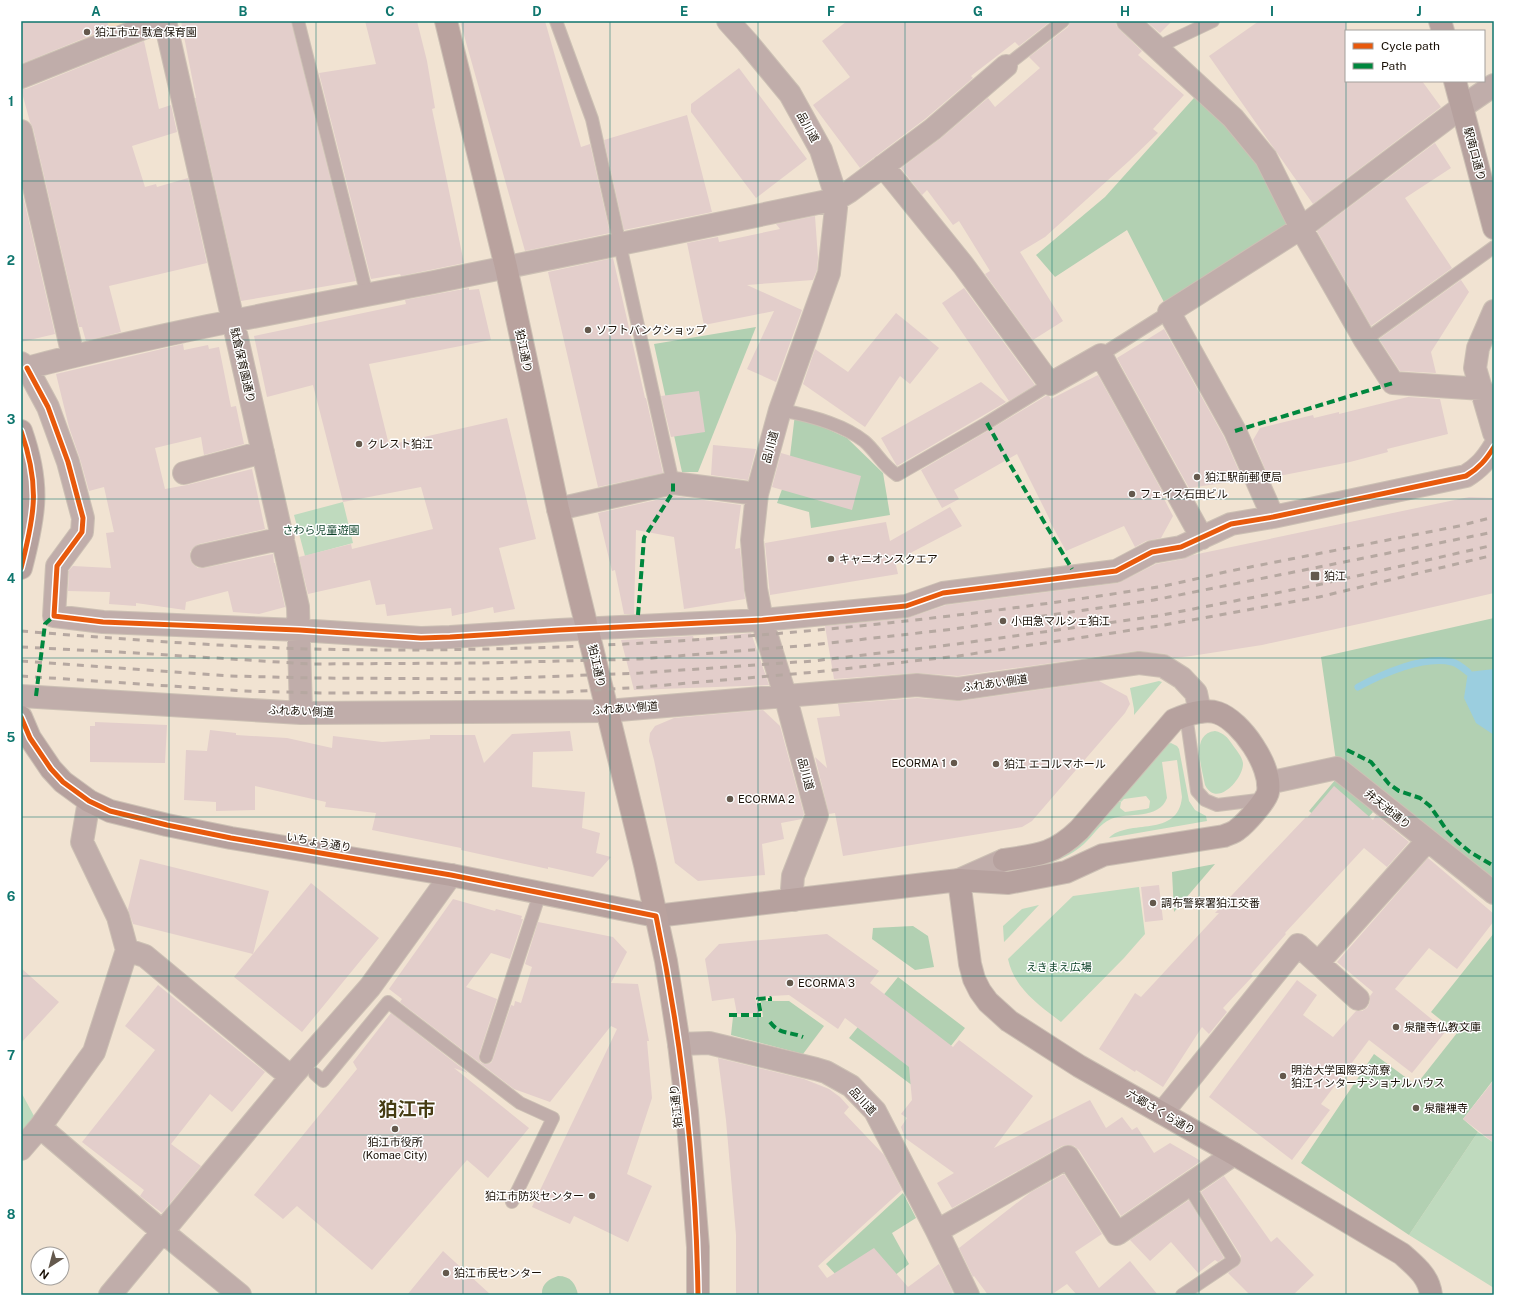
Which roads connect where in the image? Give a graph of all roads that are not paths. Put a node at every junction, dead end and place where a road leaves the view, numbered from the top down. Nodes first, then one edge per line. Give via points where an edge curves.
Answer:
1 (161, 21) edge
2 (165, 21) edge
3 (298, 21) edge
4 (446, 21) edge
5 (556, 21) edge
6 (728, 21) edge
7 (1063, 21) edge
8 (1128, 21) edge
9 (1213, 21) edge
10 (747, 32) edge
11 (1156, 48) junction
12 (1006, 66) joint
13 (21, 77) edge
14 (1455, 82) edge
15 (1494, 85) edge
16 (1462, 107) junction
17 (21, 131) edge
18 (882, 166) junction
19 (837, 199) junction
20 (1301, 228) junction
21 (1494, 228) edge
22 (621, 244) junction
23 (1494, 247) edge
24 (506, 267) junction
25 (367, 295) junction
26 (1169, 312) junction
27 (1493, 316) edge
28 (233, 321) junction
29 (1365, 340) junction
30 (1101, 355) junction
31 (73, 356) junction
32 (24, 366) edge
33 (1050, 384) junction
34 (1482, 390) junction
35 (780, 410) junction
36 (21, 431) edge
37 (1494, 433) edge
38 (1494, 447) edge
39 (263, 452) junction
40 (184, 473) dead end
41 (673, 483) junction
42 (757, 494) junction
43 (558, 509) junction
44 (1273, 517) junction
45 (283, 538) junction
46 (1202, 538) junction
47 (202, 556) dead end
48 (21, 568) edge
49 (762, 620) junction
50 (588, 629) junction
51 (299, 630) junction
52 (785, 695) junction
53 (21, 696) edge
54 (607, 711) junction
55 (301, 713) junction
56 (1193, 714) junction
57 (21, 717) edge
58 (1267, 791) junction
59 (89, 801) junction
60 (1427, 841) junction
61 (451, 875) junction
62 (959, 880) junction
63 (540, 893) junction
64 (1494, 894) edge
65 (794, 900) junction
66 (656, 916) junction
67 (127, 950) junction
68 (1318, 963) junction
69 (1358, 999) dead end
70 (679, 1044) junction
71 (486, 1058) dead end
72 (315, 1074) dead end
73 (291, 1078) junction
74 (1162, 1113) junction
75 (40, 1127) junction
76 (21, 1149) edge
77 (1234, 1154) junction
78 (1188, 1185) junction
79 (512, 1202) dead end
80 (937, 1231) junction
81 (163, 1232) junction
82 (110, 1295) edge
83 (240, 1295) edge
84 (698, 1295) edge
85 (968, 1295) edge
86 (1182, 1295) edge
87 (1431, 1295) edge

1 - 13 street
2 - 28 street, 駄倉保育園通り
3 - 25 lane
4 - 24 main road, 狛江通り
5 - 22 lane via 592,119
6 - 10 street, 品川道
7 - 12 lane
8 - 11 street
9 - 11 lane
10 - 19 street, 品川道 via 790,94 821,150
11 - 20 street via 1234,118 1266,158
12 - 18 street via 933,129
14 - 16 street, 駅南口通り
15 - 16 street
16 - 20 street
16 - 21 street, 駅南口通り
17 - 31 street
18 - 19 street
18 - 33 street via 963,265
19 - 22 street
19 - 35 street, 品川道 via 829,272
20 - 26 street
20 - 29 street
22 - 24 street
22 - 41 lane
23 - 29 lane
24 - 25 street
24 - 43 main road, 狛江通り
25 - 28 street
26 - 30 lane
26 - 44 street via 1235,431
27 - 34 street via 1478,348 1475,368
28 - 31 street
28 - 39 street, 駄倉保育園通り
29 - 34 street via 1394,383
30 - 33 street
30 - 46 street
31 - 32 street
32 - 51 street via 48,407 68,462 83,518 82,532 57,566 54,616 103,622
33 - 35 lane via 897,475 890,471 865,442 851,433 808,415
34 - 37 street
35 - 42 street, 品川道
36 - 48 street via 34,486 34,508
38 - 44 street via 1484,463 1466,476
39 - 40 street
39 - 45 street, 駄倉保育園通り
41 - 42 street
41 - 43 street
42 - 49 street, 品川道 via 752,540 756,589
43 - 50 main road, 狛江通り
44 - 46 street via 1231,524
45 - 47 street
45 - 51 street, 駄倉保育園通り via 298,607
46 - 49 street via 1181,547 1152,552 1116,571 942,593 906,606
49 - 50 street
49 - 52 street, 品川道
50 - 51 street via 421,638
50 - 54 main road, 狛江通り
51 - 55 street, 駄倉保育園通り
52 - 54 street, ふれあい側道
52 - 56 street, ふれあい側道 via 916,685 958,689 1139,663 1163,666 1182,678 1196,693
52 - 65 street, 品川道 via 817,815 793,876
53 - 55 street, ふれあい側道
54 - 55 street, ふれあい側道
54 - 66 main road, 狛江通り
56 - 58 street via 1206,711 1218,713 1231,720 1245,734 1264,766
56 - 58 lane via 1197,791 1205,800 1217,805
56 - 62 street via 1174,720 1079,830 1056,849 1004,860
57 - 59 street, いちょう通り via 30,738 51,768 63,782
58 - 60 street, 弁天池通り via 1336,768
58 - 62 street, いちょう通り via 1237,830 1224,836 1103,855 1066,872 1008,883
59 - 61 street, いちょう通り via 110,811 231,838
59 - 67 street via 82,842 118,917
60 - 64 street, 弁天池通り
60 - 68 street
61 - 63 street, いちょう通り
61 - 73 street via 370,987
62 - 65 street, いちょう通り
62 - 74 street, 六郷さくら通り via 970,964 980,991 988,1002 1009,1021 1049,1047
63 - 66 street, いちょう通り
63 - 71 lane
65 - 66 street, いちょう通り
66 - 70 main road, 狛江通り
67 - 73 street via 145,956
67 - 75 street via 94,1052
68 - 69 street
68 - 74 street via 1298,945
70 - 80 street, 品川道 via 709,1043 808,1067 826,1072 850,1086 875,1111
70 - 84 main road, 狛江通り via 696,1226
72 - 79 lane via 323,1081 388,1002 520,1103 552,1118
73 - 81 street
74 - 77 street, 六郷さくら通り
75 - 76 street
75 - 81 street
77 - 78 street
77 - 87 street, 六郷さくら通り via 1402,1254 1424,1274
78 - 80 street via 1117,1234 1068,1156
78 - 86 lane via 1234,1260
80 - 85 street, 品川道
81 - 82 street
81 - 83 street

